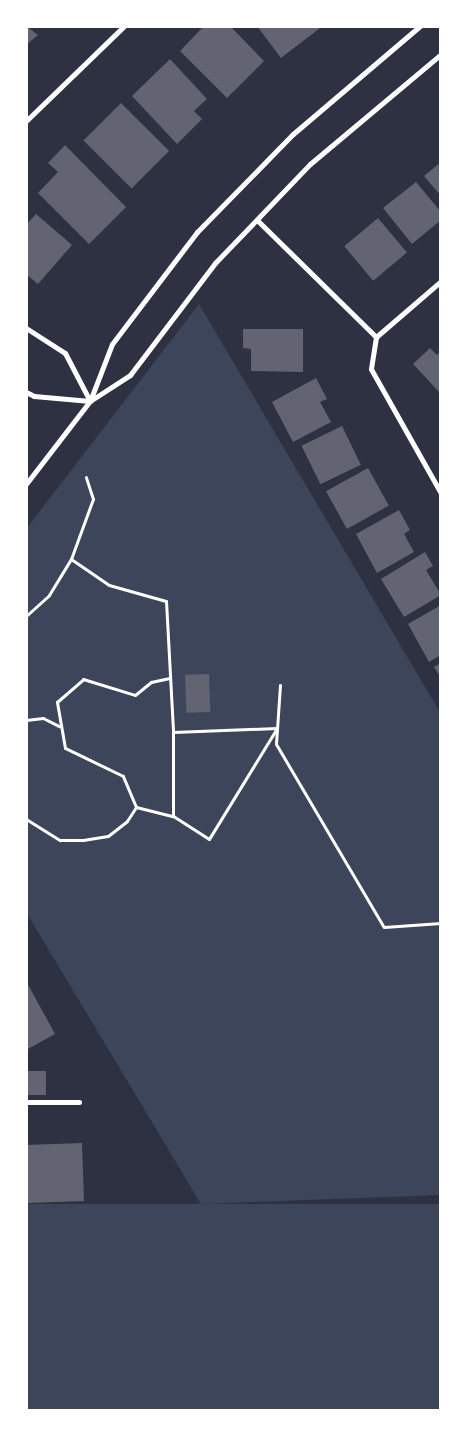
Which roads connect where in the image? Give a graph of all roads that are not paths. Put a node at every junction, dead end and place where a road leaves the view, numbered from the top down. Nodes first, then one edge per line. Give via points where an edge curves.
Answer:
1 (124, 26) edge
2 (420, 26) edge
3 (441, 54) edge
4 (26, 121) edge
5 (257, 220) junction
6 (441, 281) edge
7 (26, 328) edge
8 (376, 336) junction
9 (26, 392) edge
10 (90, 401) junction
11 (26, 484) edge
12 (441, 493) edge
13 (26, 1102) edge
14 (79, 1102) dead end

1 - 4 street
2 - 10 street via 292,134 197,232 112,344
3 - 5 street via 310,164
5 - 8 street
5 - 10 street via 215,263 130,375
6 - 8 street
7 - 10 street via 65,353
8 - 12 street via 370,369
9 - 10 street via 34,396
10 - 11 street
13 - 14 street

